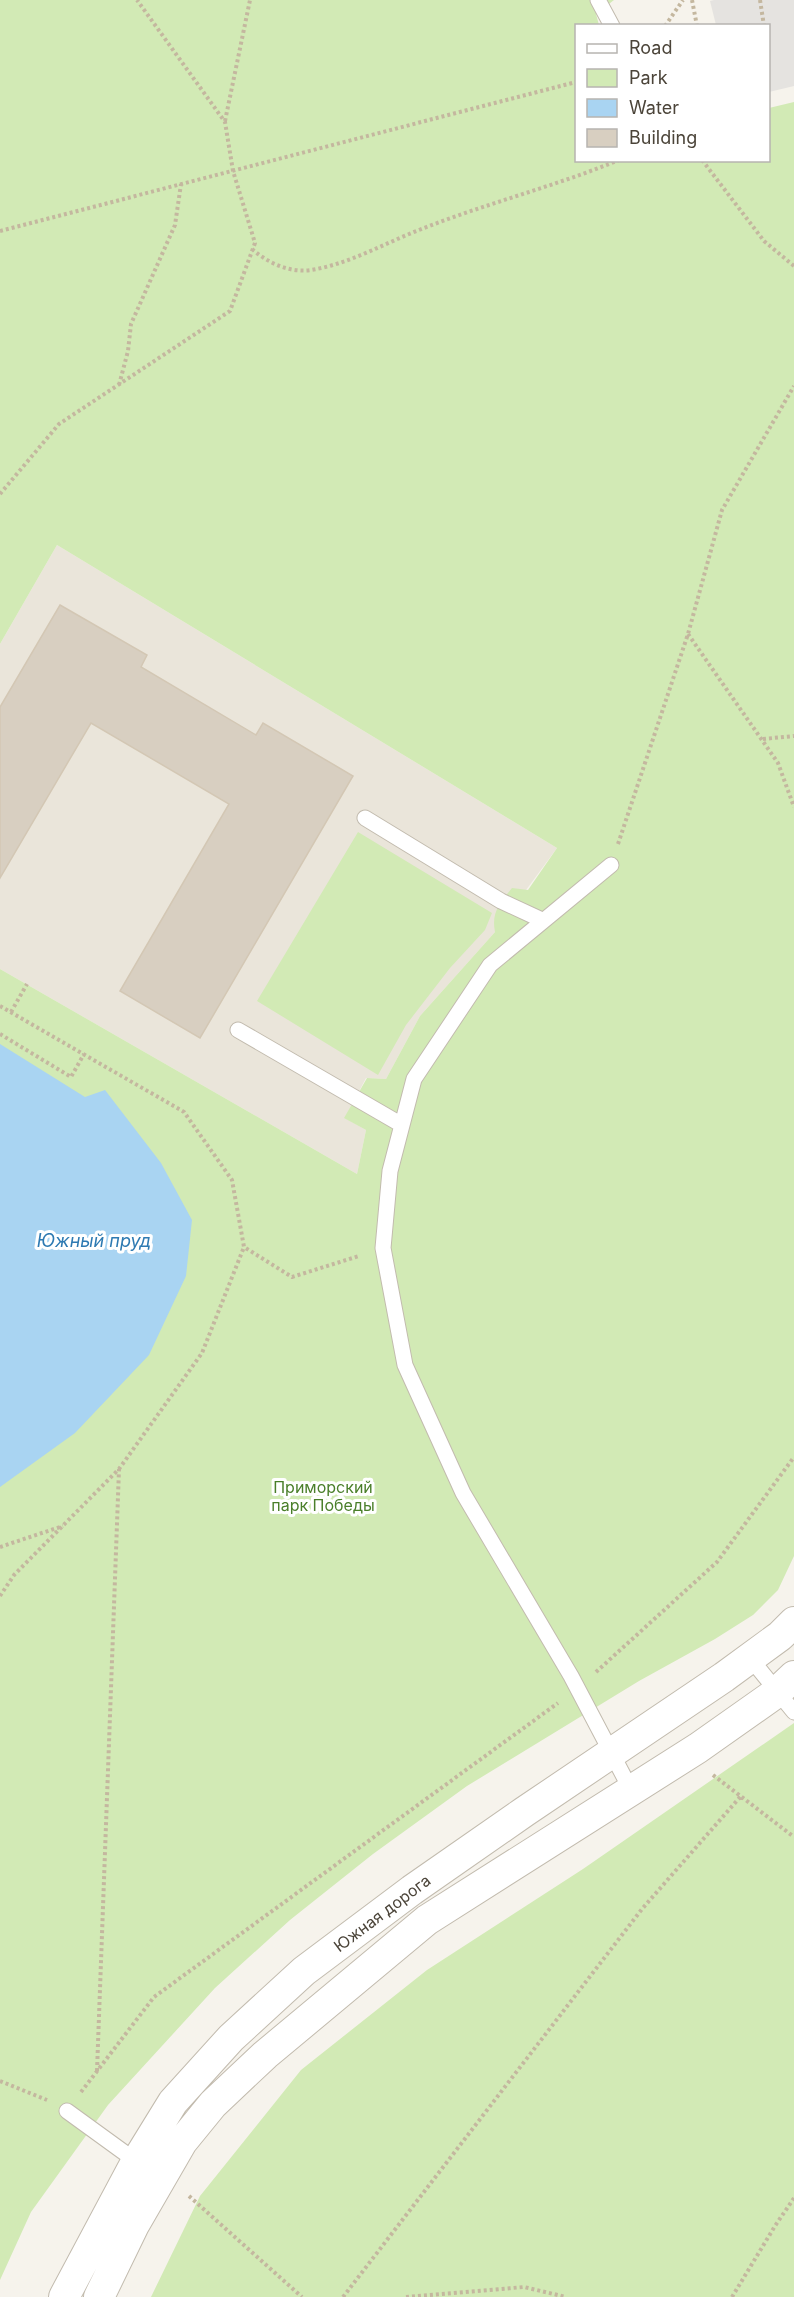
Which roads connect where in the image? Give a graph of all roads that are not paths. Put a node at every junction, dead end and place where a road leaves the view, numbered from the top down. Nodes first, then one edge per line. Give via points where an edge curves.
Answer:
1 (598, 0) edge
2 (611, 24) edge
3 (365, 818) dead end
4 (611, 865) road end
5 (542, 920) junction
6 (238, 1030) dead end
7 (402, 1125) junction
8 (794, 1622) edge
9 (750, 1658) junction
10 (788, 1694) edge
11 (612, 1754) junction
12 (632, 1790) junction
13 (67, 2111) road end
14 (148, 2170) junction
15 (64, 2297) edge
16 (99, 2297) edge

1 - 2 lane
3 - 5 lane via 501,901
4 - 5 lane
5 - 7 lane via 490,965 414,1079
6 - 7 lane
7 - 11 lane via 390,1171 383,1248 405,1365 463,1493
8 - 9 street, Южная дорога
9 - 10 lane
9 - 11 street, Южная дорога
10 - 12 street, Южная дорога
11 - 12 lane
11 - 14 street, Южная дорога via 421,1883 304,1971 231,2038 173,2102
12 - 14 street, Южная дорога via 427,1920 265,2055 213,2104 182,2142
13 - 14 lane
14 - 15 street, Южная дорога
14 - 16 street, Южная дорога

